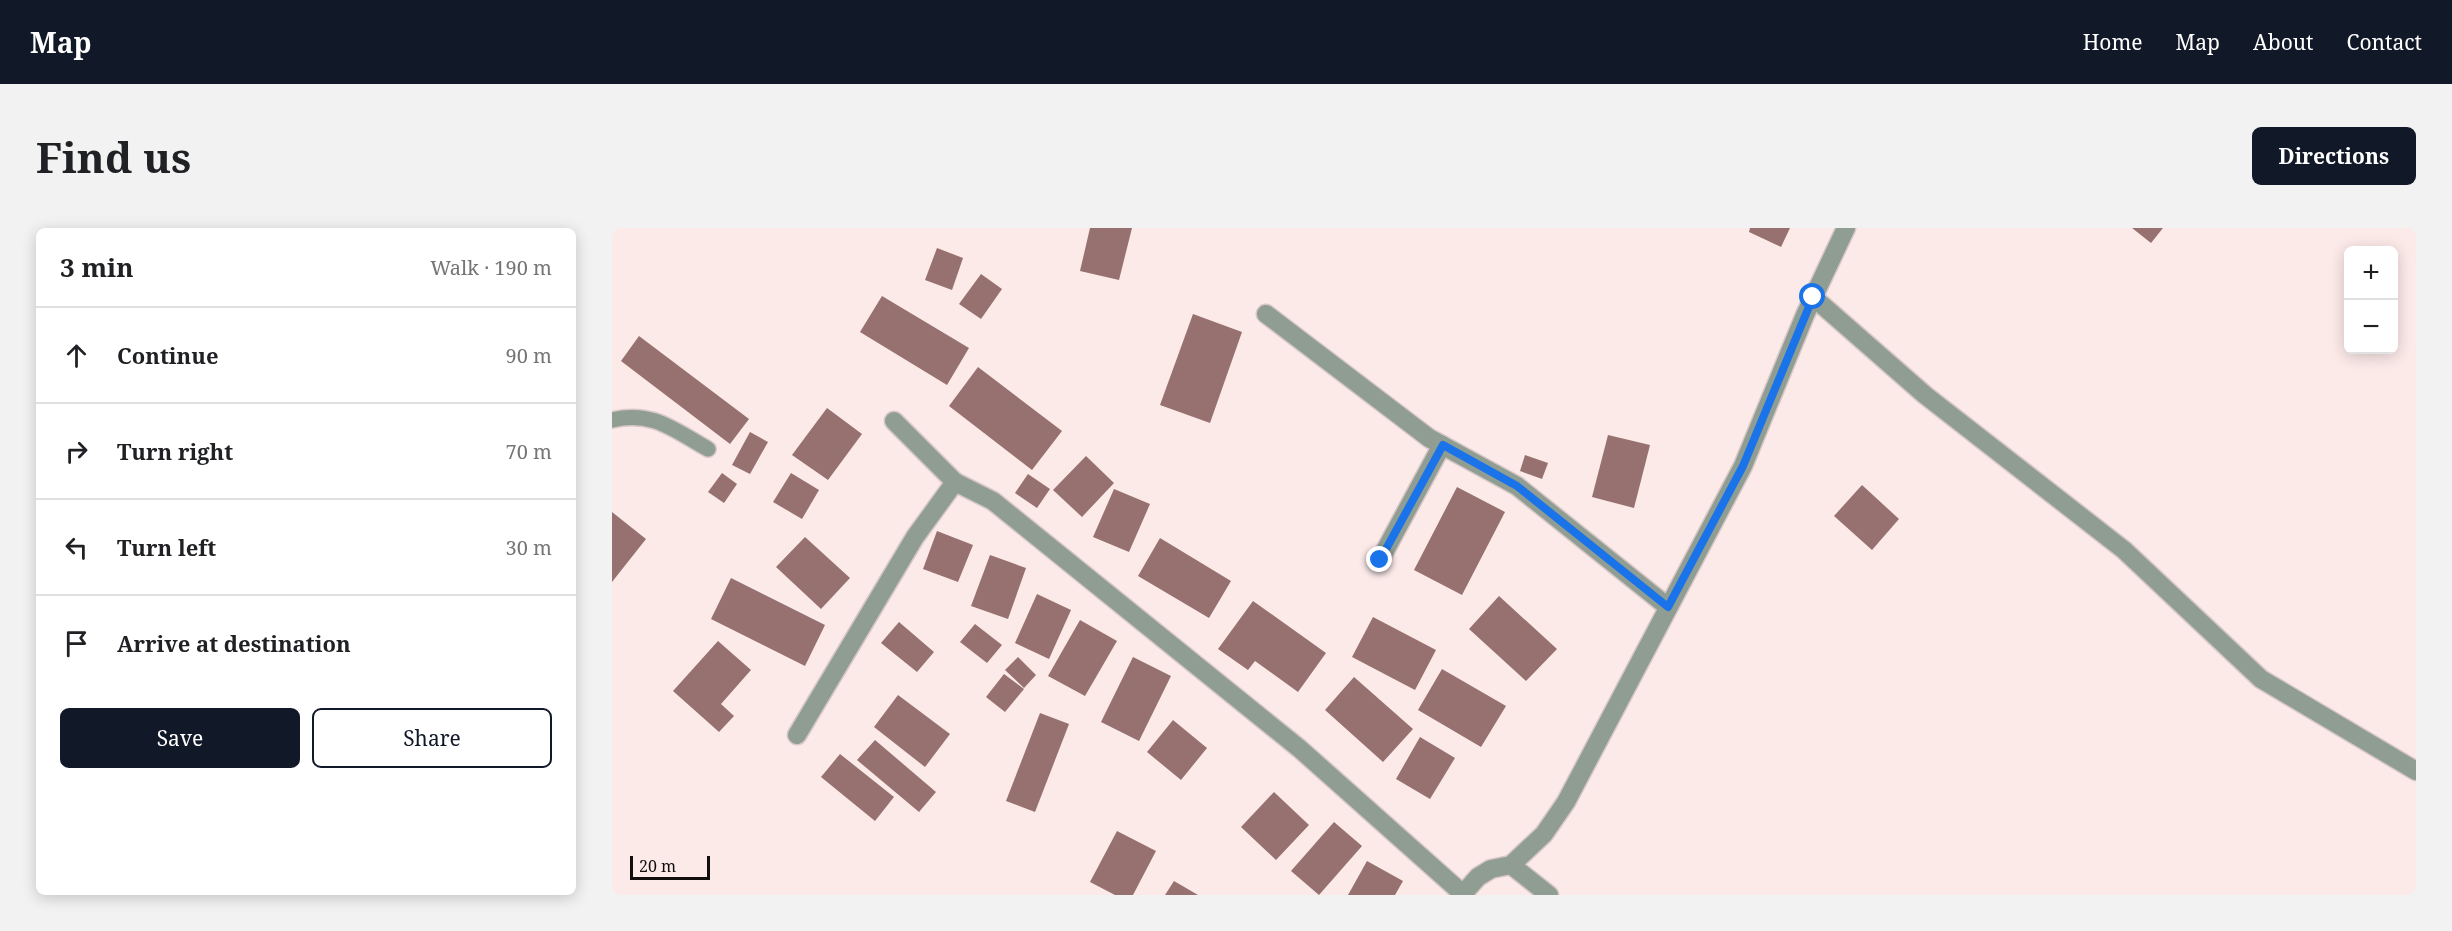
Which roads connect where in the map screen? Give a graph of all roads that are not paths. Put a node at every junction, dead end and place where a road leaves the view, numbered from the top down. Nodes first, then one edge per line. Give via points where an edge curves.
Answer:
1 (1846, 228) edge
2 (1813, 297) junction
3 (1266, 314) dead end
4 (612, 420) edge
5 (894, 421) dead end
6 (1443, 445) junction
7 (708, 449) dead end
8 (955, 482) junction
9 (1380, 560) dead end
10 (1668, 607) junction
11 (797, 735) dead end
12 (2416, 771) edge
13 (1510, 865) junction
14 (1462, 894) edge
15 (1549, 895) edge

1 - 2 street
2 - 10 street via 1743,466
2 - 12 street via 1925,395 2124,550 2261,679
3 - 6 street
4 - 7 lane via 630,416 655,419
5 - 8 street
6 - 9 street
6 - 10 street via 1517,486
8 - 11 street via 915,537
8 - 14 street via 993,501 1300,749
10 - 13 street via 1566,802 1544,834
13 - 14 street via 1478,877
13 - 15 street

